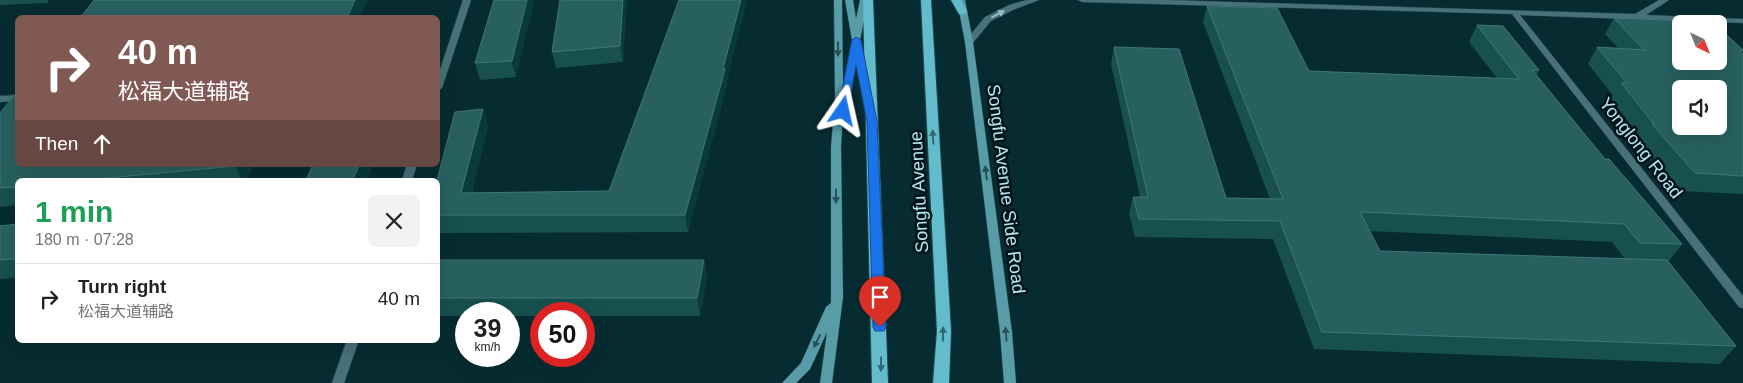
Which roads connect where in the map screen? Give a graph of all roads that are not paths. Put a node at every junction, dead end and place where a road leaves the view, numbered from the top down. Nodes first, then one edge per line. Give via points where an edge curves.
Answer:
1 (467, 0) edge
2 (838, 0) edge
3 (848, 0) edge
4 (864, 0) edge
5 (868, 0) edge
6 (926, 0) edge
7 (956, 0) edge
8 (961, 0) edge
9 (1035, 0) edge
10 (1082, 0) edge
11 (1665, 0) edge
12 (962, 12) junction
13 (1514, 12) junction
14 (1637, 16) junction
15 (1743, 21) edge
16 (856, 40) junction
17 (969, 42) junction
18 (440, 82) edge
19 (15, 98) edge
20 (0, 100) edge
21 (872, 122) junction
22 (836, 147) junction
23 (837, 297) junction
24 (1743, 304) edge
25 (352, 343) edge
26 (1011, 381) edge
27 (338, 383) edge
28 (788, 383) edge
29 (826, 383) edge
30 (880, 383) edge
31 (941, 383) edge

1 - 18 street
2 -> 22 main road
3 - 16 main road
4 - 16 main road
5 - 21 main road
31 -> 6 main road, Songfu Avenue via 944,331
7 - 12 main road
8 - 12 main road, Songfu Avenue Side Road
17 -> 9 street via 988,20 1012,7
10 - 13 street
11 - 14 street
12 - 17 main road, Songfu Avenue Side Road
13 - 14 street
13 - 24 street, Yonglong Road
14 - 15 street
16 - 21 main road
16 - 22 main road
26 -> 17 main road, Songfu Avenue Side Road
19 - 20 street
21 -> 30 main road
22 -> 23 main road
23 -> 28 main road via 806,366
23 - 29 main road
25 - 27 street

